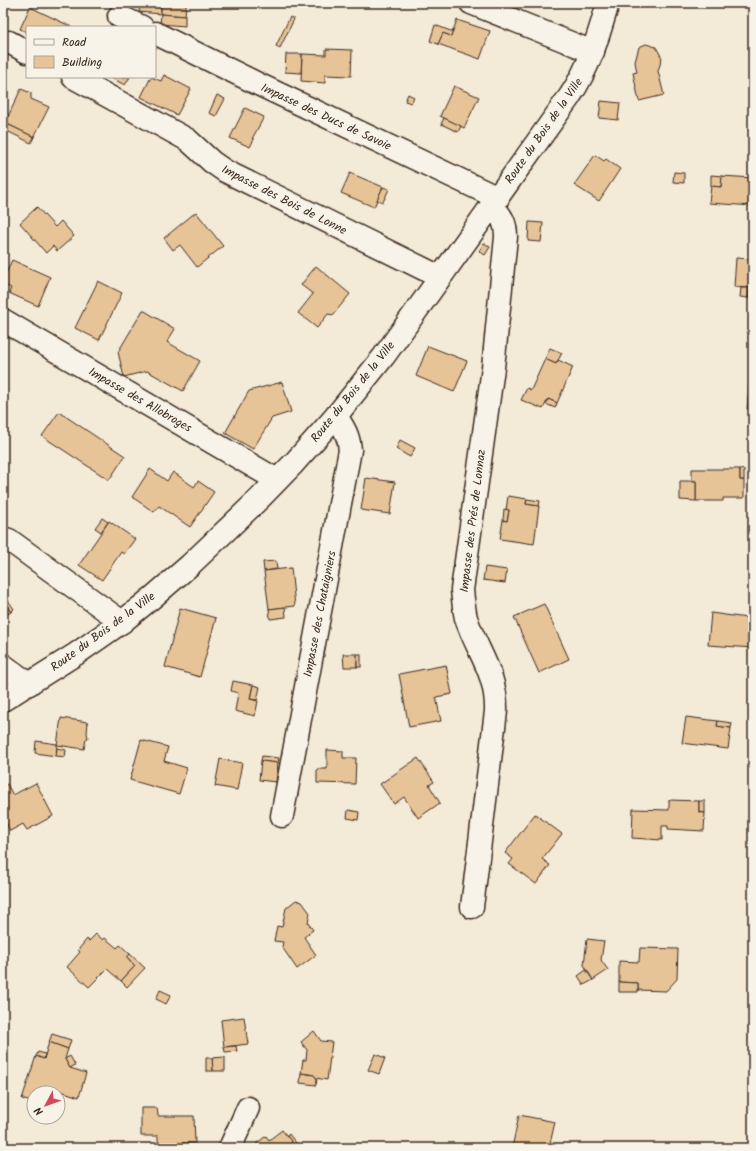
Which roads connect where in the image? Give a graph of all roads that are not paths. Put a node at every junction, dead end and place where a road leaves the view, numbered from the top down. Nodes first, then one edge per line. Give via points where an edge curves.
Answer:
1 (471, 3) edge
2 (608, 3) edge
3 (119, 16) dead end
4 (140, 26) edge
5 (156, 33) edge
6 (593, 52) junction
7 (75, 78) edge
8 (494, 202) junction
9 (440, 277) junction
10 (3, 320) edge
11 (336, 416) junction
12 (277, 480) junction
13 (3, 538) edge
14 (122, 622) junction
15 (3, 666) edge
16 (29, 684) junction
17 (3, 700) edge
18 (282, 816) dead end
19 (472, 907) dead end
20 (248, 1108) dead end
21 (230, 1148) edge

1 - 6 street
2 - 6 street, Route du Bois de la Ville
3 - 4 street
5 - 8 street, Impasse des Ducs de Savoie
6 - 8 street, Route du Bois de la Ville via 574,90
7 - 9 street, Impasse des Bois de Lonne via 188,140 225,171
8 - 9 street, Route du Bois de la Ville
8 - 19 street, Impasse des Prés de Lonnaz via 506,228 506,237 494,368 462,590 466,616 489,670 496,697
9 - 11 street, Route du Bois de la Ville via 384,356
10 - 12 street, Impasse des Allobroges
11 - 12 street, Route du Bois de la Ville
11 - 18 street, Impasse des Chataigniers via 346,430 350,450
12 - 14 street, Route du Bois de la Ville via 190,565
13 - 14 street
14 - 16 street, Route du Bois de la Ville
15 - 16 street
16 - 17 street, Route du Bois de la Ville
20 - 21 street

